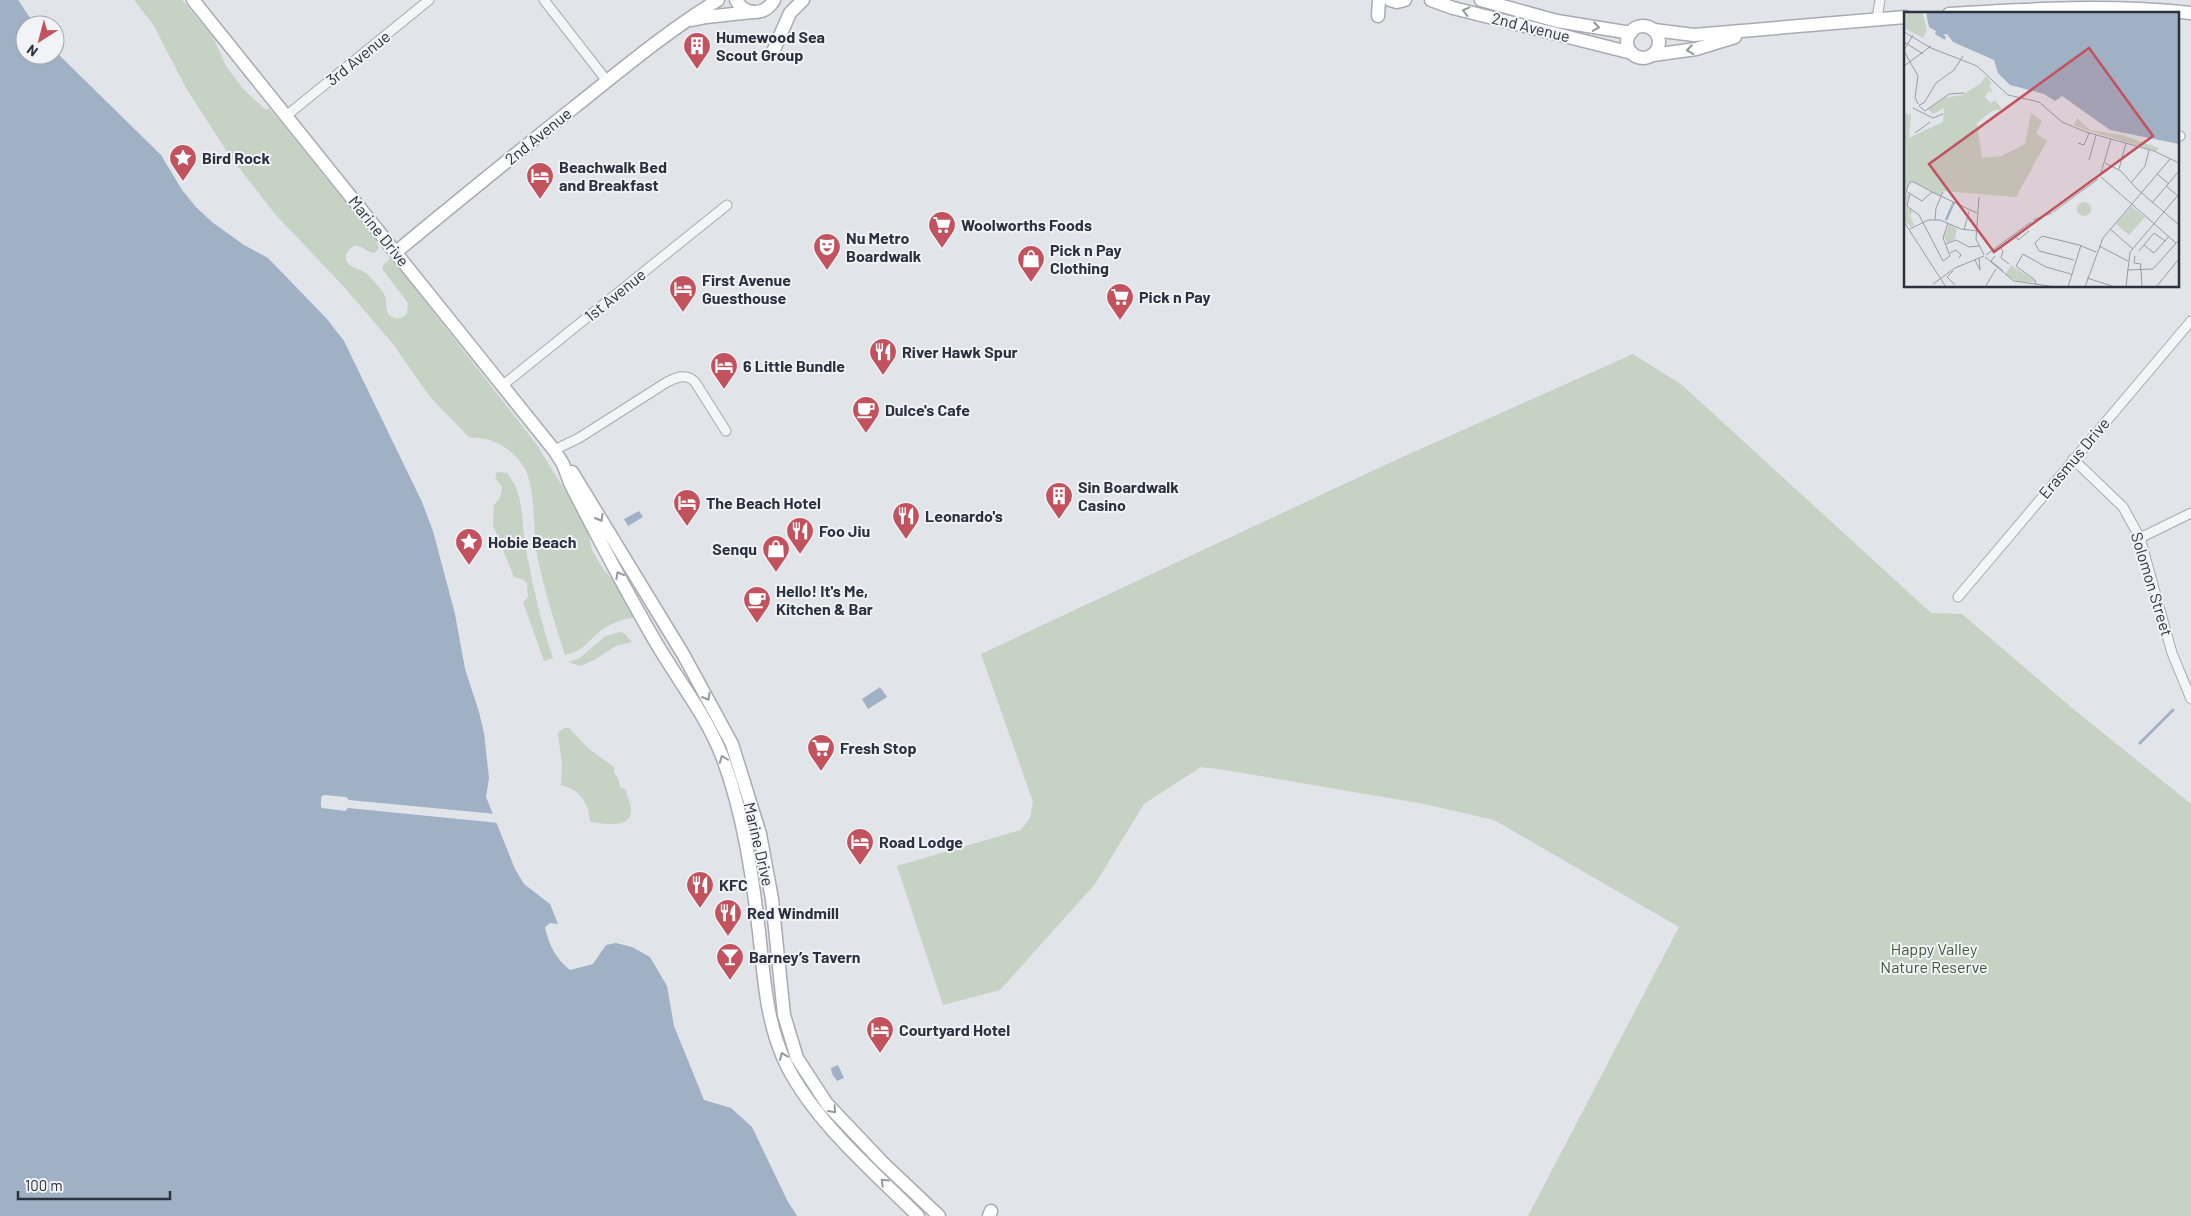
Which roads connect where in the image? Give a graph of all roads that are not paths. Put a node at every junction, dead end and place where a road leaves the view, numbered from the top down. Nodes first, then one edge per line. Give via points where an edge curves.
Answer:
1 (193, 0) edge
2 (429, 0) edge
3 (544, 0) edge
4 (718, 0) edge
5 (736, 0) edge
6 (774, 0) edge
7 (803, 0) edge
8 (1379, 0) edge
9 (1390, 0) edge
10 (1405, 0) edge
11 (1431, 0) edge
12 (1481, 0) edge
13 (1880, 0) edge
14 (2097, 4) edge
15 (752, 12) junction
16 (1978, 12) edge
17 (2164, 12) edge
18 (2178, 13) edge
19 (2191, 13) edge
20 (1378, 16) dead end
21 (1904, 17) edge
22 (1877, 18) junction
23 (682, 23) junction
24 (1654, 30) junction
25 (1754, 31) junction
26 (1630, 33) junction
27 (1632, 52) junction
28 (772, 54) dead end
29 (1653, 55) junction
30 (607, 81) junction
31 (286, 116) junction
32 (727, 205) dead end
33 (396, 252) junction
34 (2191, 321) edge
35 (503, 385) junction
36 (726, 431) dead end
37 (554, 450) junction
38 (2073, 459) junction
39 (563, 464) junction
40 (2191, 513) edge
41 (2140, 538) junction
42 (1958, 597) dead end
43 (2191, 699) edge
44 (918, 1216) edge
45 (939, 1216) edge

1 - 31 main road, Marine Drive
2 - 31 street, 3rd Avenue
3 - 30 street
4 - 23 main road, 2nd Avenue
5 - 15 main road via 741,7
6 - 15 main road via 764,10
7 - 28 main road via 790,13
8 - 20 main road
9 - 10 main road
27 -> 11 main road, 2nd Avenue
12 -> 26 main road, 2nd Avenue via 1557,21
13 - 22 street
14 - 16 main road
14 - 17 main road
15 - 23 main road, 2nd Avenue
18 - 19 main road
21 - 22 main road, 2nd Avenue
22 - 25 main road, 2nd Avenue
23 - 30 main road, 2nd Avenue
24 - 25 main road, 2nd Avenue via 1694,35
24 - 26 main road, 2nd Avenue via 1642,26
24 - 29 main road via 1659,41
25 -> 29 main road, 2nd Avenue via 1696,49
26 - 27 main road via 1628,41
27 - 29 main road, 2nd Avenue via 1642,58
30 - 33 main road, 2nd Avenue
31 - 33 main road, Marine Drive
32 - 35 street, 1st Avenue
33 - 35 main road, Marine Drive
34 - 38 street, Erasmus Drive
35 - 37 main road, Marine Drive
36 - 37 street via 695,382 688,376 680,376
37 - 39 main road, Marine Drive
38 - 41 street, Solomon Street via 2123,507
38 - 42 street, Erasmus Drive
44 -> 39 main road, Marine Drive via 864,1163 807,1099 787,1065 769,1014 745,838 721,755 636,606 578,499
39 -> 45 main road, Marine Drive via 583,489 732,744 766,861 784,1015 797,1058 827,1104
40 - 41 street
41 - 43 street, Solomon Street via 2172,653

